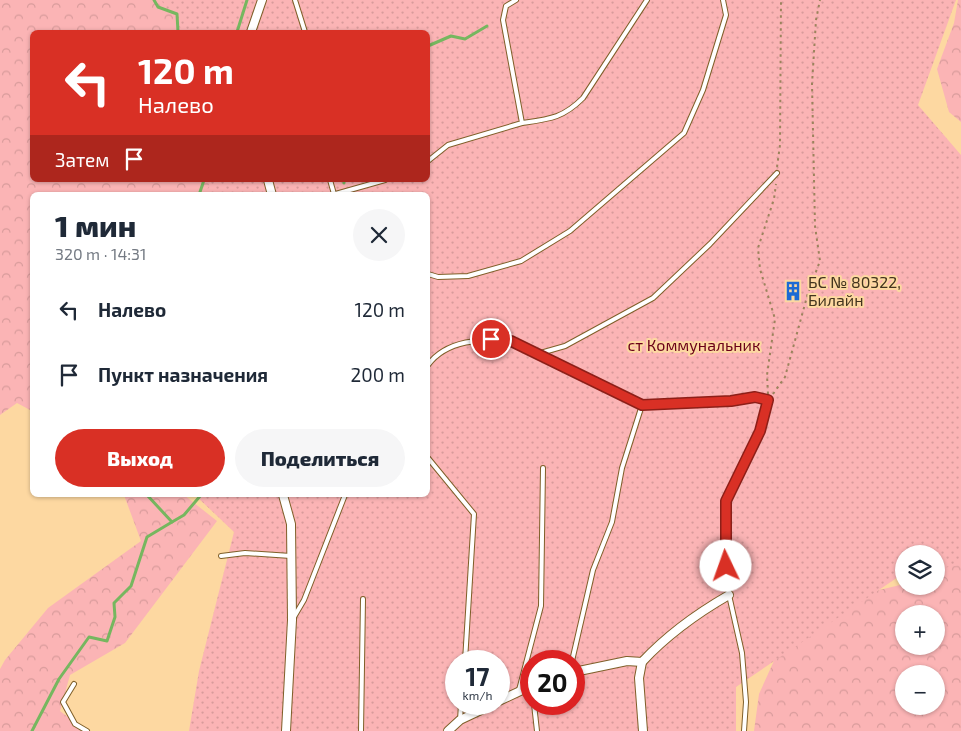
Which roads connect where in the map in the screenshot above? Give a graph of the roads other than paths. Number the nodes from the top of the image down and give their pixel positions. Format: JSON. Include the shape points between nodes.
{"nodes":[{"id":1,"x":262,"y":0,"type":"edge"},
{"id":2,"x":296,"y":0,"type":"edge"},
{"id":3,"x":516,"y":0,"type":"edge"},
{"id":4,"x":647,"y":0,"type":"edge"},
{"id":5,"x":723,"y":0,"type":"edge"},
{"id":6,"x":252,"y":30,"type":"edge"},
{"id":7,"x":304,"y":30,"type":"edge"},
{"id":8,"x":522,"y":123,"type":"junction"},
{"id":9,"x":430,"y":159,"type":"edge"},
{"id":10,"x":777,"y":173,"type":"road end"},
{"id":11,"x":378,"y":182,"type":"edge"},
{"id":12,"x":340,"y":192,"type":"edge"},
{"id":13,"x":430,"y":275,"type":"edge"},
{"id":14,"x":537,"y":354,"type":"junction"},
{"id":15,"x":430,"y":363,"type":"edge"},
{"id":16,"x":642,"y":405,"type":"junction"},
{"id":17,"x":430,"y":460,"type":"edge"},
{"id":18,"x":543,"y":468,"type":"dead end"},
{"id":19,"x":284,"y":497,"type":"edge"},
{"id":20,"x":344,"y":497,"type":"edge"},
{"id":21,"x":221,"y":556,"type":"dead end"},
{"id":22,"x":291,"y":556,"type":"junction"},
{"id":23,"x":729,"y":595,"type":"junction"},
{"id":24,"x":363,"y":599,"type":"dead end"},
{"id":25,"x":292,"y":620,"type":"junction"},
{"id":26,"x":466,"y":650,"type":"edge"},
{"id":27,"x":575,"y":650,"type":"edge"},
{"id":28,"x":642,"y":662,"type":"junction"},
{"id":29,"x":585,"y":670,"type":"edge"},
{"id":30,"x":74,"y":684,"type":"dead end"},
{"id":31,"x":519,"y":690,"type":"joint"},
{"id":32,"x":510,"y":695,"type":"edge"},
{"id":33,"x":460,"y":715,"type":"edge"},
{"id":34,"x":471,"y":715,"type":"edge"},
{"id":35,"x":535,"y":715,"type":"edge"},
{"id":36,"x":460,"y":720,"type":"junction"},
{"id":37,"x":86,"y":731,"type":"edge"},
{"id":38,"x":286,"y":731,"type":"edge"},
{"id":39,"x":361,"y":731,"type":"edge"},
{"id":40,"x":448,"y":731,"type":"edge"},
{"id":41,"x":537,"y":731,"type":"edge"},
{"id":42,"x":643,"y":731,"type":"edge"},
{"id":43,"x":744,"y":731,"type":"edge"}],
"edges":[{"from":1,"to":6,"type":"street"},
{"from":2,"to":7,"type":"lane"},
{"from":3,"to":8,"type":"lane","via":[[506,6],[503,20]]},
{"from":4,"to":8,"type":"lane","via":[[583,98],[570,111],[556,118]]},
{"from":5,"to":13,"type":"lane","via":[[726,15],[703,90],[684,133],[570,231],[521,261],[468,276]]},
{"from":8,"to":9,"type":"lane","via":[[448,144]]},
{"from":10,"to":14,"type":"lane","via":[[653,298],[565,346]]},
{"from":11,"to":12,"type":"lane"},
{"from":14,"to":15,"type":"lane","via":[[511,341],[471,341],[449,348]]},
{"from":14,"to":16,"type":"lane"},
{"from":16,"to":23,"type":"lane","via":[[755,397],[768,400],[760,431],[726,501],[725,552]]},
{"from":16,"to":27,"type":"lane","via":[[622,468],[612,522],[593,570]]},
{"from":17,"to":26,"type":"lane","via":[[474,514]]},
{"from":18,"to":31,"type":"lane","via":[[541,606]]},
{"from":19,"to":22,"type":"street","via":[[291,524]]},
{"from":20,"to":25,"type":"lane","via":[[304,600]]},
{"from":21,"to":22,"type":"lane","via":[[245,553]]},
{"from":22,"to":25,"type":"street"},
{"from":23,"to":28,"type":"street","via":[[693,616],[660,642]]},
{"from":23,"to":43,"type":"lane","via":[[742,653],[746,702]]},
{"from":24,"to":39,"type":"lane"},
{"from":25,"to":38,"type":"street"},
{"from":28,"to":29,"type":"street","via":[[627,661]]},
{"from":28,"to":42,"type":"street"},
{"from":30,"to":37,"type":"lane","via":[[63,702],[75,724]]},
{"from":31,"to":32,"type":"street"},
{"from":33,"to":36,"type":"lane"},
{"from":34,"to":36,"type":"street"},
{"from":35,"to":41,"type":"lane"},
{"from":36,"to":40,"type":"street"}]}
